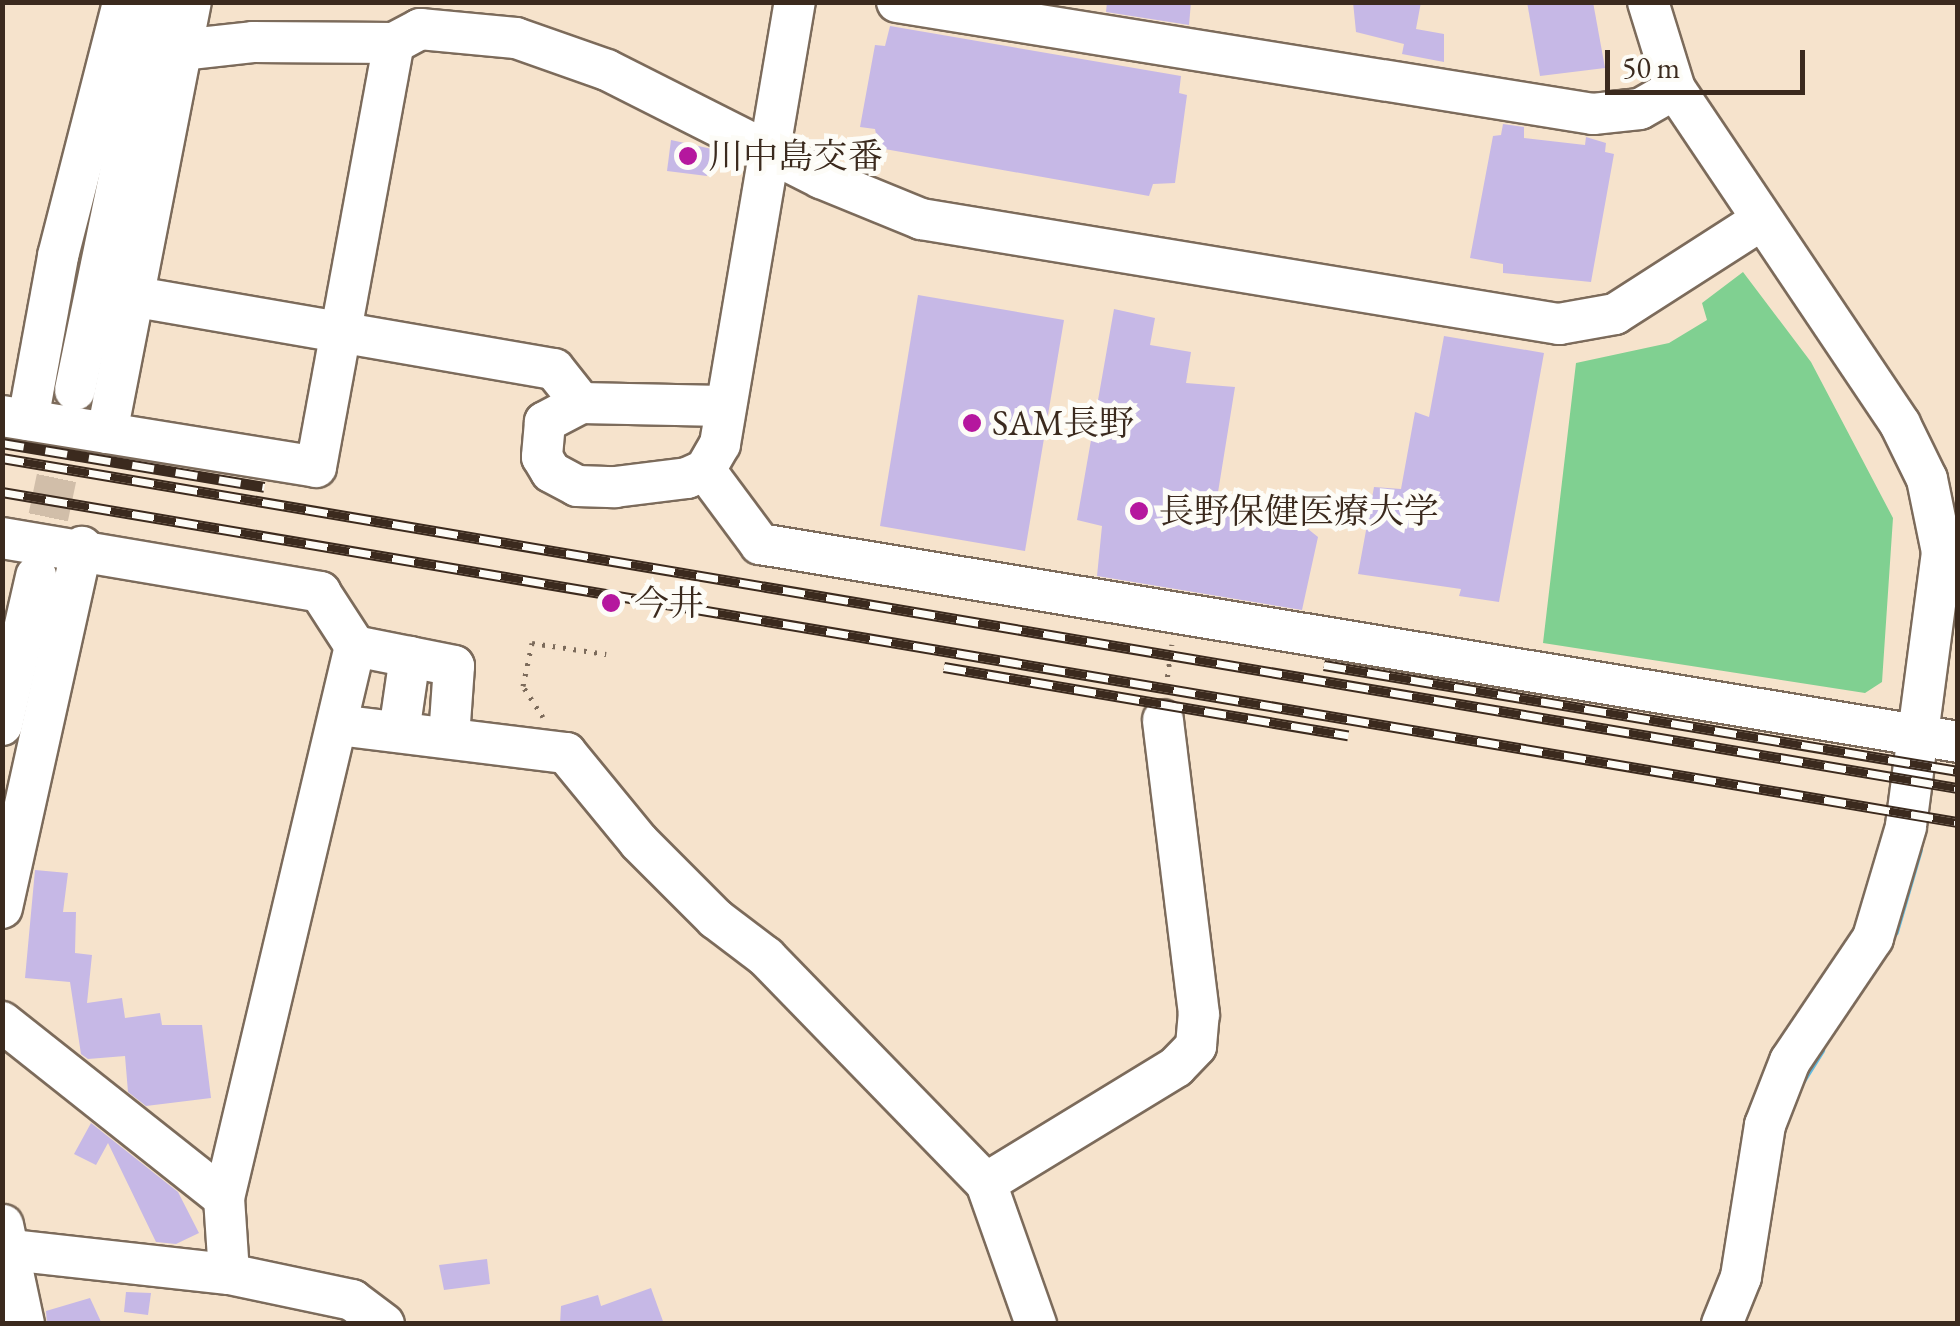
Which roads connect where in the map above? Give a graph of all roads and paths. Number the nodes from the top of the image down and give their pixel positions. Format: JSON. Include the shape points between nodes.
{"nodes":[{"id":1,"x":191,"y":2,"type":"edge"},
{"id":2,"x":795,"y":2,"type":"edge"},
{"id":3,"x":897,"y":2,"type":"edge"},
{"id":4,"x":1648,"y":2,"type":"edge"},
{"id":5,"x":127,"y":4,"type":"edge"},
{"id":6,"x":413,"y":25,"type":"edge"},
{"id":7,"x":182,"y":50,"type":"junction"},
{"id":8,"x":1676,"y":89,"type":"junction"},
{"id":9,"x":772,"y":150,"type":"junction"},
{"id":10,"x":1760,"y":221,"type":"junction"},
{"id":11,"x":131,"y":296,"type":"junction"},
{"id":12,"x":341,"y":337,"type":"junction"},
{"id":13,"x":75,"y":390,"type":"tunnel mouth"},
{"id":14,"x":581,"y":403,"type":"junction"},
{"id":15,"x":723,"y":406,"type":"junction"},
{"id":16,"x":15,"y":418,"type":"edge"},
{"id":17,"x":107,"y":432,"type":"junction"},
{"id":18,"x":705,"y":470,"type":"junction"},
{"id":19,"x":1947,"y":524,"type":"edge"},
{"id":20,"x":2,"y":538,"type":"edge"},
{"id":21,"x":82,"y":547,"type":"junction"},
{"id":22,"x":36,"y":576,"type":"tunnel mouth"},
{"id":23,"x":1177,"y":612,"type":"junction"},
{"id":24,"x":355,"y":646,"type":"junction"},
{"id":25,"x":606,"y":654,"type":"dead end"},
{"id":26,"x":410,"y":657,"type":"junction"},
{"id":27,"x":523,"y":686,"type":"dead end"},
{"id":28,"x":1163,"y":720,"type":"joint"},
{"id":29,"x":338,"y":724,"type":"junction"},
{"id":30,"x":2,"y":725,"type":"edge"},
{"id":31,"x":399,"y":732,"type":"junction"},
{"id":32,"x":449,"y":738,"type":"junction"},
{"id":33,"x":1940,"y":739,"type":"edge"},
{"id":34,"x":2,"y":908,"type":"edge"},
{"id":35,"x":2,"y":1022,"type":"edge"},
{"id":36,"x":986,"y":1183,"type":"junction"},
{"id":37,"x":224,"y":1198,"type":"junction"},
{"id":38,"x":5,"y":1241,"type":"edge"},
{"id":39,"x":230,"y":1274,"type":"junction"},
{"id":40,"x":24,"y":1324,"type":"edge"},
{"id":41,"x":384,"y":1324,"type":"edge"},
{"id":42,"x":1036,"y":1324,"type":"edge"},
{"id":43,"x":1722,"y":1324,"type":"edge"}],
"edges":[{"from":1,"to":7,"type":"street"},
{"from":2,"to":9,"type":"street"},
{"from":3,"to":8,"type":"street","via":[[1593,114],[1640,109]]},
{"from":4,"to":8,"type":"street"},
{"from":5,"to":13,"type":"street"},
{"from":5,"to":16,"type":"street"},
{"from":6,"to":7,"type":"street"},
{"from":6,"to":9,"type":"street","via":[[516,38],[606,70]]},
{"from":6,"to":12,"type":"street"},
{"from":7,"to":11,"type":"street"},
{"from":8,"to":10,"type":"street"},
{"from":9,"to":10,"type":"street","via":[[921,219],[1560,324],[1631,306]]},
{"from":9,"to":15,"type":"street"},
{"from":10,"to":19,"type":"street","via":[[1900,424]]},
{"from":11,"to":12,"type":"street"},
{"from":11,"to":17,"type":"street"},
{"from":12,"to":14,"type":"street","via":[[554,368]]},
{"from":12,"to":17,"type":"street","via":[[316,466]]},
{"from":14,"to":15,"type":"street"},
{"from":14,"to":18,"type":"street","via":[[544,422],[542,457],[551,472],[577,486],[615,487]]},
{"from":15,"to":18,"type":"street","via":[[720,444]]},
{"from":16,"to":17,"type":"street"},
{"from":18,"to":23,"type":"street","via":[[760,544]]},
{"from":19,"to":33,"type":"street"},
{"from":20,"to":21,"type":"street"},
{"from":21,"to":24,"type":"street","via":[[320,592]]},
{"from":21,"to":34,"type":"street"},
{"from":22,"to":30,"type":"street"},
{"from":23,"to":28,"type":"path"},
{"from":23,"to":33,"type":"street"},
{"from":24,"to":26,"type":"street"},
{"from":24,"to":29,"type":"street"},
{"from":25,"to":27,"type":"path","via":[[532,643]]},
{"from":26,"to":31,"type":"street"},
{"from":26,"to":32,"type":"street","via":[[454,666]]},
{"from":28,"to":36,"type":"street","via":[[1199,1014],[1196,1046],[1176,1067]]},
{"from":29,"to":31,"type":"street"},
{"from":29,"to":37,"type":"street"},
{"from":31,"to":32,"type":"street"},
{"from":32,"to":36,"type":"street","via":[[566,753],[639,842],[716,919],[766,957]]},
{"from":33,"to":43,"type":"street","via":[[1873,938],[1790,1061],[1765,1125],[1741,1277]]},
{"from":35,"to":37,"type":"street"},
{"from":36,"to":42,"type":"street"},
{"from":37,"to":39,"type":"street"},
{"from":38,"to":39,"type":"street"},
{"from":38,"to":40,"type":"street"},
{"from":39,"to":41,"type":"street","via":[[352,1300]]}]}
